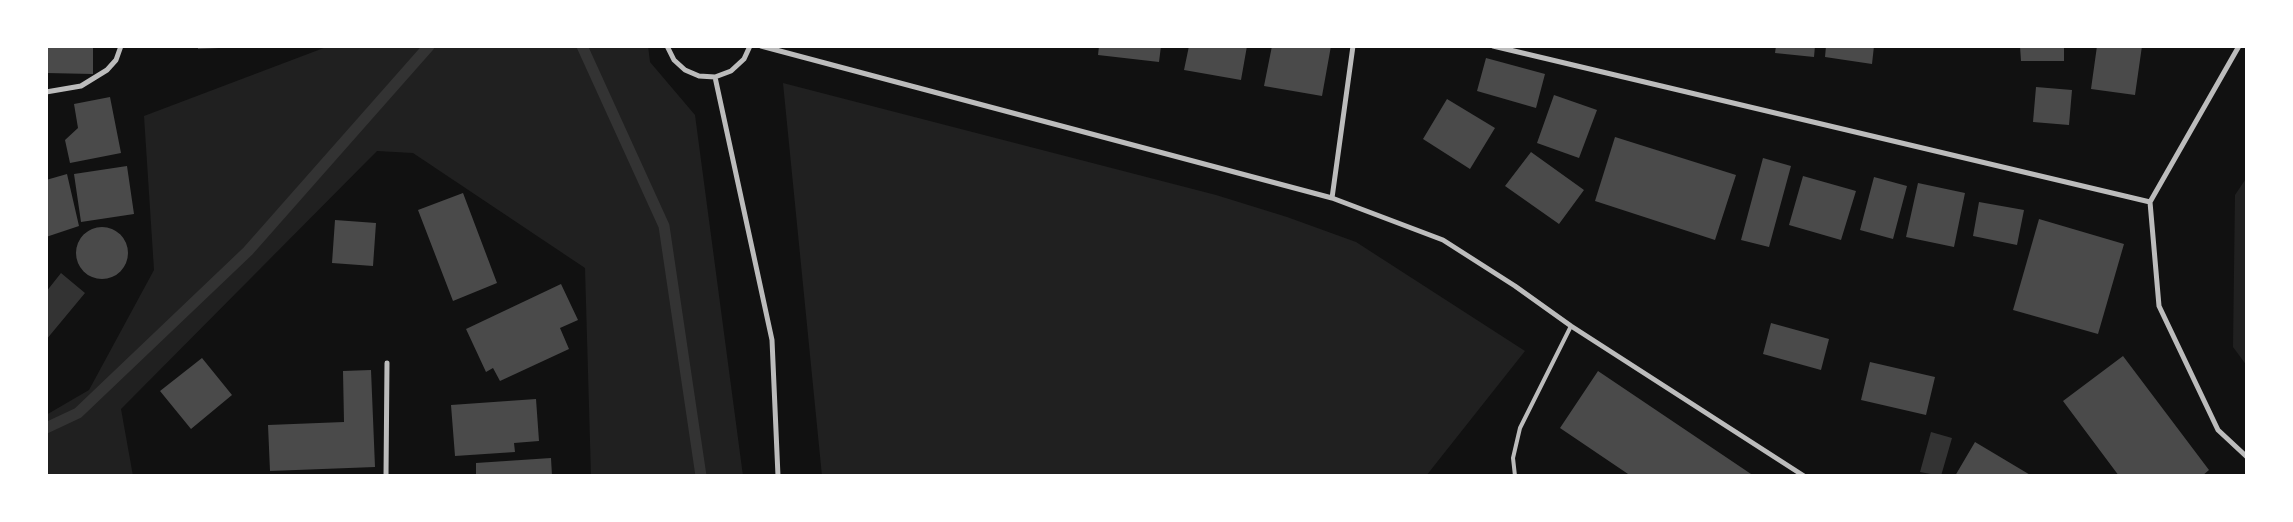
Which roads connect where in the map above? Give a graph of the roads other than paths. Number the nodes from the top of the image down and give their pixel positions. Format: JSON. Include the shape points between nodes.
{"nodes":[{"id":1,"x":121,"y":46,"type":"edge"},
{"id":2,"x":667,"y":46,"type":"edge"},
{"id":3,"x":750,"y":46,"type":"edge"},
{"id":4,"x":761,"y":46,"type":"edge"},
{"id":5,"x":1353,"y":46,"type":"edge"},
{"id":6,"x":1493,"y":46,"type":"edge"},
{"id":7,"x":2239,"y":46,"type":"edge"},
{"id":8,"x":715,"y":77,"type":"junction"},
{"id":9,"x":46,"y":92,"type":"edge"},
{"id":10,"x":1332,"y":198,"type":"junction"},
{"id":11,"x":2150,"y":202,"type":"junction"},
{"id":12,"x":1571,"y":326,"type":"junction"},
{"id":13,"x":387,"y":363,"type":"dead end"},
{"id":14,"x":2247,"y":457,"type":"edge"},
{"id":15,"x":386,"y":476,"type":"edge"},
{"id":16,"x":778,"y":476,"type":"edge"},
{"id":17,"x":1515,"y":476,"type":"edge"},
{"id":18,"x":1804,"y":476,"type":"edge"}],
"edges":[{"from":1,"to":9,"type":"street","via":[[116,60],[107,70],[81,86]]},
{"from":2,"to":8,"type":"street","via":[[674,60],[685,70],[699,76]]},
{"from":3,"to":8,"type":"street","via":[[744,59]]},
{"from":4,"to":10,"type":"street"},
{"from":5,"to":10,"type":"street"},
{"from":6,"to":11,"type":"street"},
{"from":7,"to":11,"type":"street"},
{"from":8,"to":16,"type":"street","via":[[772,340]]},
{"from":10,"to":12,"type":"street","via":[[1443,240]]},
{"from":11,"to":14,"type":"street","via":[[2159,306],[2218,430]]},
{"from":12,"to":17,"type":"lane","via":[[1520,428],[1514,458]]},
{"from":12,"to":18,"type":"street"},
{"from":13,"to":15,"type":"street"}]}
